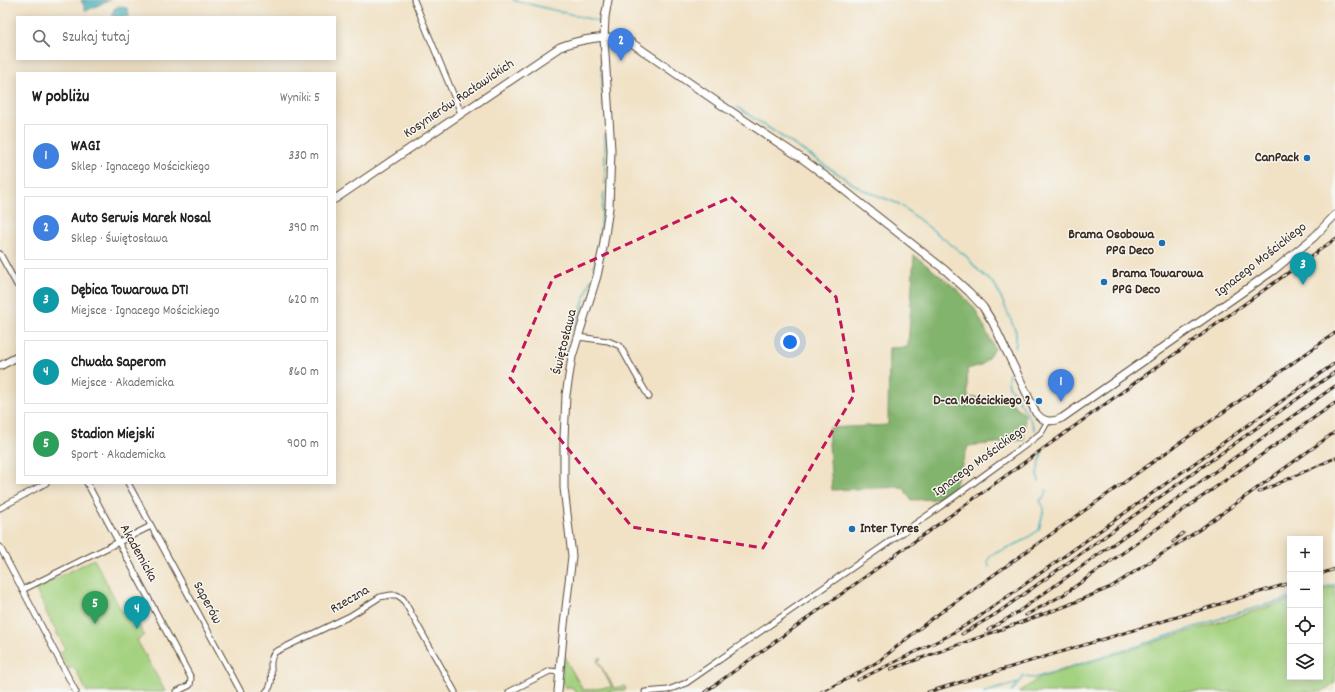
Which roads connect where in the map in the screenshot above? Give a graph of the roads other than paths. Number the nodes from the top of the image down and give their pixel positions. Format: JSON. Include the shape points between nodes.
{"nodes":[{"id":1,"x":414,"y":0,"type":"edge"},
{"id":2,"x":608,"y":0,"type":"edge"},
{"id":3,"x":604,"y":38,"type":"junction"},
{"id":4,"x":461,"y":113,"type":"junction"},
{"id":5,"x":336,"y":198,"type":"edge"},
{"id":6,"x":1335,"y":215,"type":"edge"},
{"id":7,"x":0,"y":254,"type":"edge"},
{"id":8,"x":16,"y":283,"type":"edge"},
{"id":9,"x":578,"y":337,"type":"junction"},
{"id":10,"x":16,"y":358,"type":"edge"},
{"id":11,"x":0,"y":366,"type":"edge"},
{"id":12,"x":649,"y":397,"type":"dead end"},
{"id":13,"x":1048,"y":421,"type":"junction"},
{"id":14,"x":44,"y":484,"type":"edge"},
{"id":15,"x":88,"y":484,"type":"edge"},
{"id":16,"x":129,"y":484,"type":"edge"},
{"id":17,"x":0,"y":508,"type":"edge"},
{"id":18,"x":151,"y":526,"type":"junction"},
{"id":19,"x":119,"y":543,"type":"junction"},
{"id":20,"x":0,"y":547,"type":"edge"},
{"id":21,"x":22,"y":590,"type":"junction"},
{"id":22,"x":559,"y":672,"type":"junction"},
{"id":23,"x":76,"y":692,"type":"edge"},
{"id":24,"x":176,"y":692,"type":"edge"},
{"id":25,"x":241,"y":692,"type":"edge"},
{"id":26,"x":266,"y":692,"type":"edge"},
{"id":27,"x":455,"y":692,"type":"edge"},
{"id":28,"x":509,"y":692,"type":"edge"},
{"id":29,"x":559,"y":692,"type":"edge"},
{"id":30,"x":645,"y":692,"type":"edge"}],
"edges":[{"from":1,"to":4,"type":"street"},
{"from":2,"to":3,"type":"street","name":"Świętosława"},
{"from":3,"to":4,"type":"street","name":"Kosynierów Racławickich","via":[[578,41],[560,47]]},
{"from":3,"to":9,"type":"street","name":"Świętosława","via":[[611,156],[609,208],[598,269]]},
{"from":3,"to":13,"type":"street","name":"Kosynierów Racławickich","via":[[624,38],[631,42],[804,160],[945,270],[969,292],[993,323],[1036,413]]},
{"from":4,"to":5,"type":"street","name":"Kosynierów Racławickich"},
{"from":6,"to":13,"type":"street","name":"Ignacego Mościckiego","via":[[1306,244],[1255,284],[1062,418]]},
{"from":7,"to":8,"type":"street"},
{"from":9,"to":12,"type":"street","via":[[608,341],[620,346]]},
{"from":9,"to":22,"type":"street","name":"Świętosława","via":[[569,375],[564,417],[564,488],[572,556]]},
{"from":10,"to":11,"type":"street"},
{"from":13,"to":30,"type":"street","name":"Ignacego Mościckiego","via":[[1040,433],[1027,444],[954,497],[691,679],[673,688]]},
{"from":14,"to":17,"type":"street"},
{"from":15,"to":19,"type":"street","name":"Akademicka"},
{"from":16,"to":18,"type":"street","name":"Saperów"},
{"from":18,"to":19,"type":"street"},
{"from":18,"to":25,"type":"street","name":"Saperów"},
{"from":19,"to":21,"type":"street"},
{"from":19,"to":24,"type":"street","name":"Akademicka","via":[[191,678],[190,685]]},
{"from":20,"to":21,"type":"street"},
{"from":21,"to":23,"type":"street"},
{"from":22,"to":28,"type":"street","via":[[550,671]]},
{"from":22,"to":29,"type":"street","name":"Świętosława"},
{"from":26,"to":27,"type":"street","name":"Rzeczna","via":[[271,686],[271,660],[275,652],[350,616],[380,597],[391,594],[403,599]]}]}
